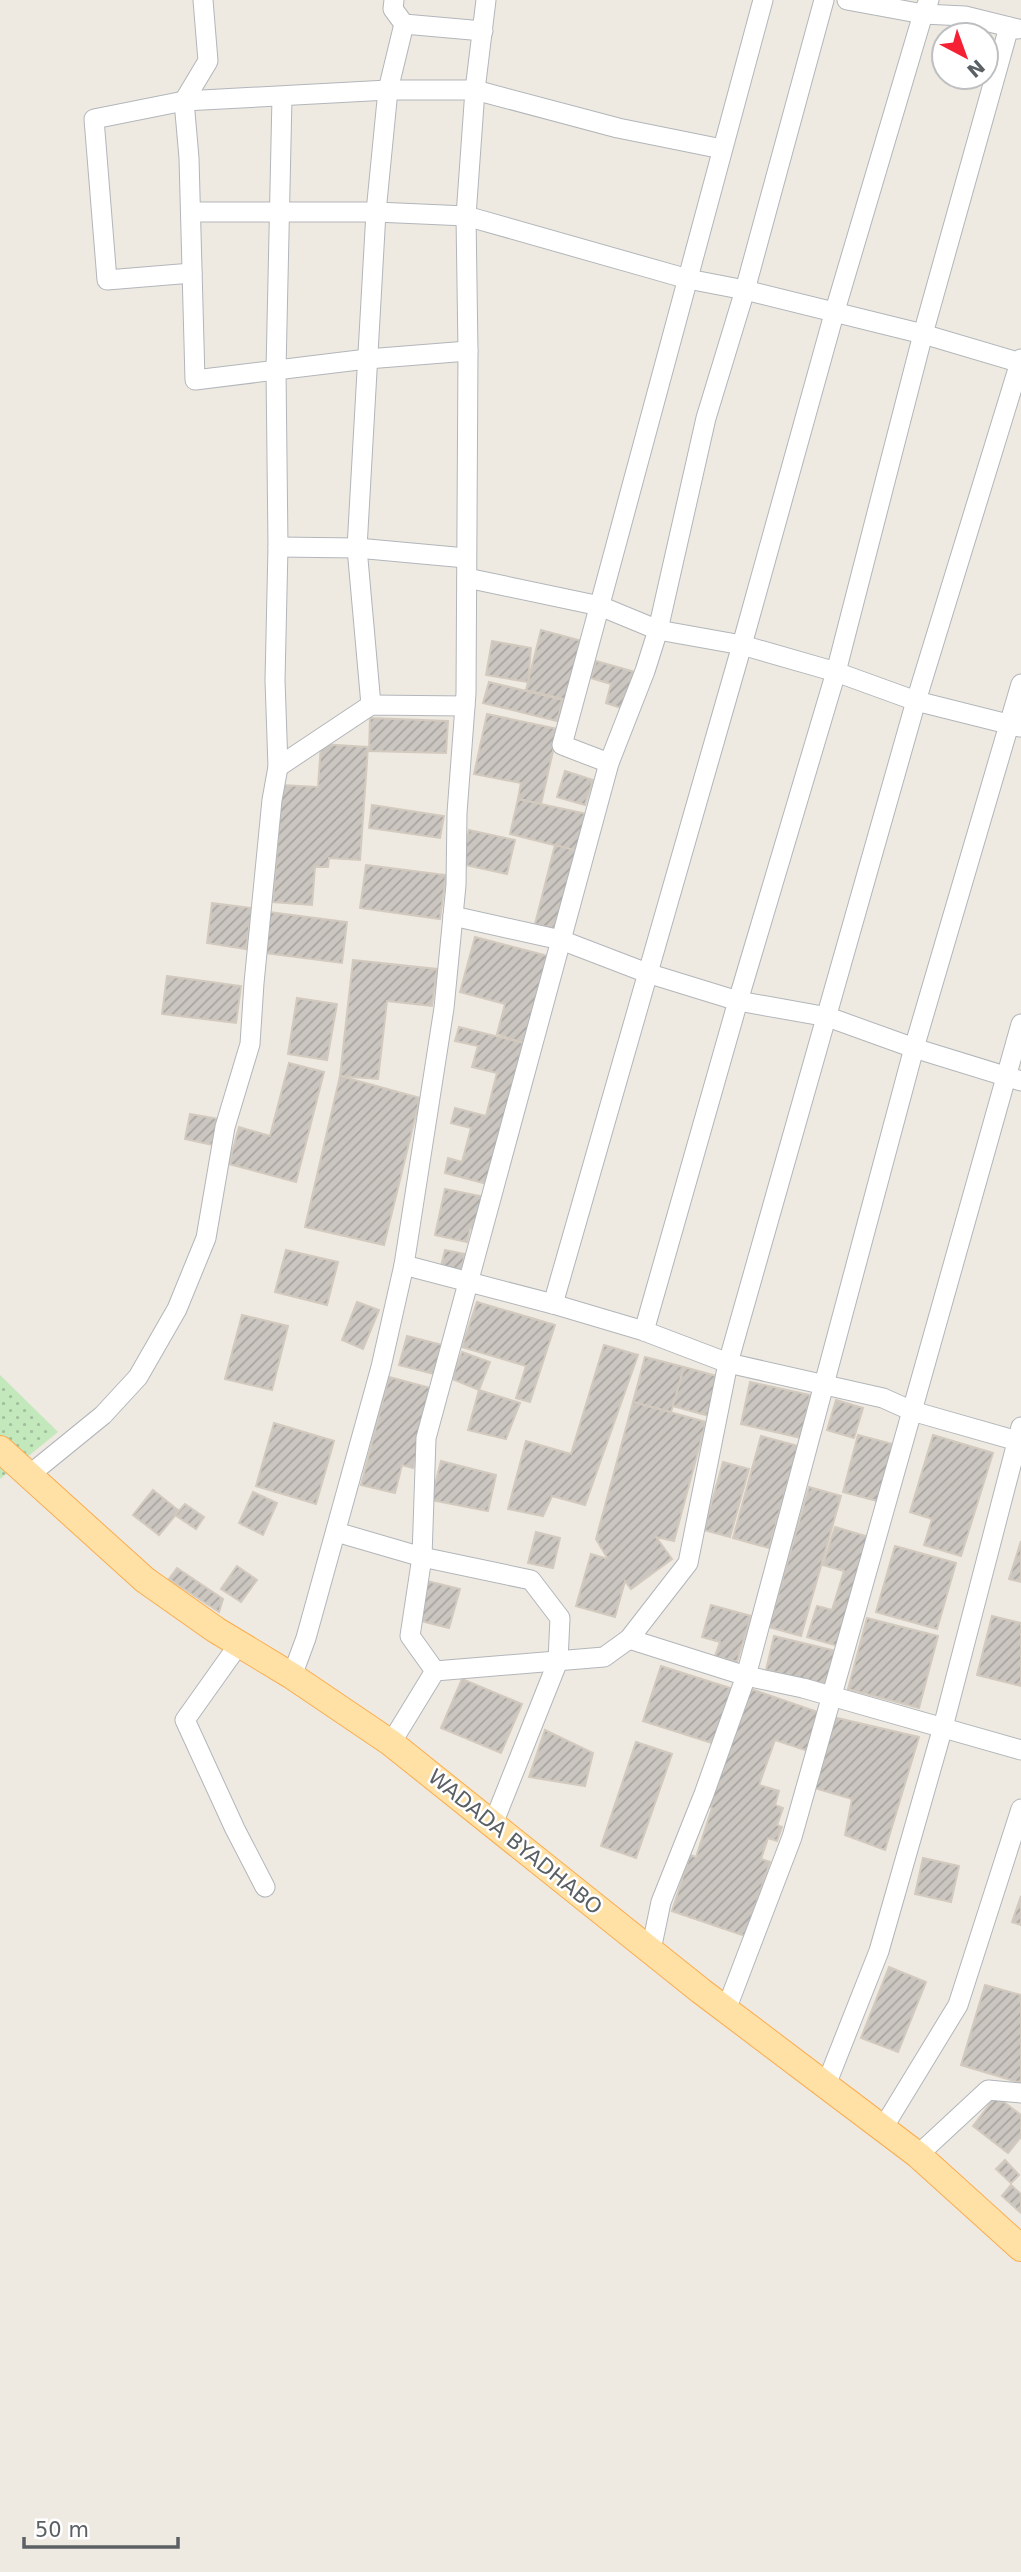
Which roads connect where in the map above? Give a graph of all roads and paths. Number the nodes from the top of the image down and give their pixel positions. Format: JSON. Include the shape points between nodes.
{"nodes":[{"id":1,"x":203,"y":0,"type":"edge"},
{"id":2,"x":394,"y":0,"type":"edge"},
{"id":3,"x":486,"y":0,"type":"edge"},
{"id":4,"x":763,"y":0,"type":"edge"},
{"id":5,"x":824,"y":0,"type":"edge"},
{"id":6,"x":847,"y":0,"type":"edge"},
{"id":7,"x":926,"y":7,"type":"edge"},
{"id":8,"x":404,"y":24,"type":"junction"},
{"id":9,"x":1015,"y":28,"type":"edge"},
{"id":10,"x":483,"y":31,"type":"junction"},
{"id":11,"x":388,"y":90,"type":"junction"},
{"id":12,"x":475,"y":90,"type":"junction"},
{"id":13,"x":282,"y":97,"type":"junction"},
{"id":14,"x":184,"y":102,"type":"junction"},
{"id":15,"x":722,"y":149,"type":"junction"},
{"id":16,"x":191,"y":212,"type":"junction"},
{"id":17,"x":279,"y":212,"type":"junction"},
{"id":18,"x":376,"y":212,"type":"junction"},
{"id":19,"x":466,"y":216,"type":"junction"},
{"id":20,"x":192,"y":272,"type":"junction"},
{"id":21,"x":688,"y":279,"type":"junction"},
{"id":22,"x":745,"y":290,"type":"junction"},
{"id":23,"x":834,"y":314,"type":"junction"},
{"id":24,"x":923,"y":334,"type":"junction"},
{"id":25,"x":468,"y":351,"type":"junction"},
{"id":26,"x":367,"y":359,"type":"junction"},
{"id":27,"x":1021,"y":362,"type":"edge"},
{"id":28,"x":276,"y":370,"type":"junction"},
{"id":29,"x":278,"y":547,"type":"junction"},
{"id":30,"x":357,"y":548,"type":"junction"},
{"id":31,"x":467,"y":568,"type":"junction"},
{"id":32,"x":600,"y":606,"type":"junction"},
{"id":33,"x":658,"y":630,"type":"junction"},
{"id":34,"x":742,"y":645,"type":"junction"},
{"id":35,"x":836,"y":672,"type":"junction"},
{"id":36,"x":1021,"y":684,"type":"edge"},
{"id":37,"x":916,"y":701,"type":"junction"},
{"id":38,"x":370,"y":705,"type":"junction"},
{"id":39,"x":465,"y":706,"type":"junction"},
{"id":40,"x":1015,"y":725,"type":"edge"},
{"id":41,"x":609,"y":763,"type":"junction"},
{"id":42,"x":278,"y":767,"type":"junction"},
{"id":43,"x":453,"y":916,"type":"junction"},
{"id":44,"x":561,"y":940,"type":"junction"},
{"id":45,"x":647,"y":973,"type":"junction"},
{"id":46,"x":738,"y":1001,"type":"junction"},
{"id":47,"x":828,"y":1017,"type":"junction"},
{"id":48,"x":1021,"y":1024,"type":"edge"},
{"id":49,"x":914,"y":1048,"type":"junction"},
{"id":50,"x":1014,"y":1079,"type":"edge"},
{"id":51,"x":404,"y":1265,"type":"junction"},
{"id":52,"x":469,"y":1282,"type":"junction"},
{"id":53,"x":553,"y":1304,"type":"junction"},
{"id":54,"x":644,"y":1331,"type":"junction"},
{"id":55,"x":728,"y":1363,"type":"junction"},
{"id":56,"x":824,"y":1384,"type":"junction"},
{"id":57,"x":912,"y":1411,"type":"junction"},
{"id":58,"x":1020,"y":1437,"type":"edge"},
{"id":59,"x":0,"y":1449,"type":"edge"},
{"id":60,"x":28,"y":1476,"type":"junction"},
{"id":61,"x":335,"y":1532,"type":"junction"},
{"id":62,"x":422,"y":1557,"type":"junction"},
{"id":63,"x":629,"y":1639,"type":"junction"},
{"id":64,"x":239,"y":1644,"type":"junction"},
{"id":65,"x":558,"y":1661,"type":"junction"},
{"id":66,"x":435,"y":1671,"type":"junction"},
{"id":67,"x":292,"y":1676,"type":"junction"},
{"id":68,"x":746,"y":1676,"type":"junction"},
{"id":69,"x":832,"y":1697,"type":"junction"},
{"id":70,"x":943,"y":1727,"type":"junction"},
{"id":71,"x":391,"y":1742,"type":"junction"},
{"id":72,"x":1021,"y":1750,"type":"edge"},
{"id":73,"x":1021,"y":1809,"type":"edge"},
{"id":74,"x":493,"y":1824,"type":"junction"},
{"id":75,"x":265,"y":1887,"type":"dead end"},
{"id":76,"x":651,"y":1950,"type":"junction"},
{"id":77,"x":726,"y":2010,"type":"junction"},
{"id":78,"x":826,"y":2085,"type":"junction"},
{"id":79,"x":1021,"y":2093,"type":"edge"},
{"id":80,"x":883,"y":2128,"type":"junction"},
{"id":81,"x":918,"y":2155,"type":"junction"},
{"id":82,"x":1021,"y":2248,"type":"edge"}],
"edges":[{"from":1,"to":14,"type":"street","via":[[208,61]]},
{"from":2,"to":8,"type":"street","via":[[393,9]]},
{"from":3,"to":10,"type":"street"},
{"from":4,"to":15,"type":"street"},
{"from":5,"to":22,"type":"street"},
{"from":6,"to":7,"type":"street"},
{"from":7,"to":9,"type":"street"},
{"from":7,"to":23,"type":"street"},
{"from":8,"to":10,"type":"street"},
{"from":8,"to":11,"type":"street"},
{"from":9,"to":24,"type":"street"},
{"from":10,"to":12,"type":"street"},
{"from":11,"to":12,"type":"street"},
{"from":11,"to":13,"type":"street"},
{"from":11,"to":18,"type":"street"},
{"from":12,"to":15,"type":"street","via":[[618,128]]},
{"from":12,"to":19,"type":"street"},
{"from":13,"to":14,"type":"street"},
{"from":13,"to":17,"type":"street"},
{"from":14,"to":16,"type":"street"},
{"from":14,"to":20,"type":"street","via":[[94,118],[107,280]]},
{"from":15,"to":21,"type":"street"},
{"from":16,"to":17,"type":"street"},
{"from":16,"to":20,"type":"street"},
{"from":17,"to":18,"type":"street"},
{"from":17,"to":28,"type":"street"},
{"from":18,"to":19,"type":"street"},
{"from":18,"to":26,"type":"street"},
{"from":19,"to":21,"type":"street"},
{"from":19,"to":25,"type":"street"},
{"from":20,"to":28,"type":"street","via":[[195,380]]},
{"from":21,"to":22,"type":"street"},
{"from":21,"to":32,"type":"street"},
{"from":22,"to":23,"type":"street"},
{"from":22,"to":33,"type":"street","via":[[706,418]]},
{"from":23,"to":24,"type":"street"},
{"from":23,"to":34,"type":"street"},
{"from":24,"to":27,"type":"street"},
{"from":24,"to":35,"type":"street"},
{"from":25,"to":26,"type":"street"},
{"from":25,"to":31,"type":"street"},
{"from":26,"to":28,"type":"street"},
{"from":26,"to":30,"type":"street"},
{"from":27,"to":37,"type":"street"},
{"from":28,"to":29,"type":"street"},
{"from":29,"to":30,"type":"street"},
{"from":29,"to":42,"type":"street"},
{"from":30,"to":31,"type":"street"},
{"from":30,"to":38,"type":"street"},
{"from":31,"to":32,"type":"street"},
{"from":31,"to":39,"type":"street"},
{"from":32,"to":33,"type":"street"},
{"from":32,"to":41,"type":"street","via":[[562,745]]},
{"from":33,"to":34,"type":"street"},
{"from":33,"to":41,"type":"street"},
{"from":34,"to":35,"type":"street"},
{"from":34,"to":45,"type":"street"},
{"from":35,"to":37,"type":"street"},
{"from":35,"to":46,"type":"street"},
{"from":36,"to":40,"type":"street"},
{"from":37,"to":40,"type":"street"},
{"from":37,"to":47,"type":"street"},
{"from":38,"to":39,"type":"street"},
{"from":38,"to":42,"type":"street"},
{"from":39,"to":43,"type":"street"},
{"from":40,"to":49,"type":"street"},
{"from":41,"to":44,"type":"street"},
{"from":42,"to":60,"type":"street","via":[[250,1044],[225,1127],[206,1238],[177,1309],[138,1377],[103,1415]]},
{"from":43,"to":44,"type":"street"},
{"from":43,"to":51,"type":"street","via":[[444,1009]]},
{"from":44,"to":45,"type":"street"},
{"from":44,"to":52,"type":"street"},
{"from":45,"to":46,"type":"street"},
{"from":45,"to":53,"type":"street"},
{"from":46,"to":47,"type":"street"},
{"from":46,"to":54,"type":"street"},
{"from":47,"to":49,"type":"street"},
{"from":47,"to":55,"type":"street"},
{"from":48,"to":50,"type":"street"},
{"from":49,"to":50,"type":"street"},
{"from":49,"to":56,"type":"street"},
{"from":50,"to":57,"type":"street"},
{"from":51,"to":52,"type":"street"},
{"from":51,"to":61,"type":"street"},
{"from":52,"to":53,"type":"street"},
{"from":52,"to":62,"type":"street","via":[[426,1438]]},
{"from":53,"to":54,"type":"street"},
{"from":54,"to":55,"type":"street"},
{"from":55,"to":56,"type":"street"},
{"from":55,"to":63,"type":"street","via":[[688,1563]]},
{"from":56,"to":57,"type":"street","via":[[883,1398]]},
{"from":56,"to":68,"type":"street"},
{"from":57,"to":58,"type":"street"},
{"from":57,"to":69,"type":"street"},
{"from":58,"to":70,"type":"street"},
{"from":59,"to":60,"type":"main road","name":"WADADA BYADHABO"},
{"from":60,"to":64,"type":"main road","name":"WADADA BYADHABO","via":[[145,1580]]},
{"from":61,"to":62,"type":"street"},
{"from":61,"to":67,"type":"street"},
{"from":62,"to":65,"type":"street","via":[[531,1580],[560,1618]]},
{"from":62,"to":66,"type":"street","via":[[410,1636]]},
{"from":63,"to":65,"type":"street","via":[[604,1657]]},
{"from":63,"to":68,"type":"street"},
{"from":64,"to":67,"type":"main road","name":"WADADA BYADHABO"},
{"from":64,"to":75,"type":"street","via":[[185,1720]]},
{"from":65,"to":66,"type":"street"},
{"from":65,"to":74,"type":"street"},
{"from":66,"to":71,"type":"street"},
{"from":67,"to":71,"type":"main road","name":"WADADA BYADHABO"},
{"from":68,"to":69,"type":"street"},
{"from":68,"to":76,"type":"street","via":[[661,1902]]},
{"from":69,"to":70,"type":"street"},
{"from":69,"to":77,"type":"street","via":[[792,1837]]},
{"from":70,"to":72,"type":"street"},
{"from":70,"to":78,"type":"street","via":[[879,1951]]},
{"from":71,"to":74,"type":"main road","name":"WADADA BYADHABO"},
{"from":73,"to":80,"type":"street","via":[[958,2005]]},
{"from":74,"to":76,"type":"main road","name":"WADADA BYADHABO"},
{"from":76,"to":77,"type":"main road","name":"WADADA BYADHABO"},
{"from":77,"to":78,"type":"main road","name":"WADADA BYADHABO"},
{"from":78,"to":80,"type":"main road","name":"WADADA BYADHABO"},
{"from":79,"to":81,"type":"street","via":[[988,2090]]},
{"from":80,"to":81,"type":"main road","name":"WADADA BYADHABO"},
{"from":81,"to":82,"type":"main road","name":"WADADA BYADHABO"}]}
